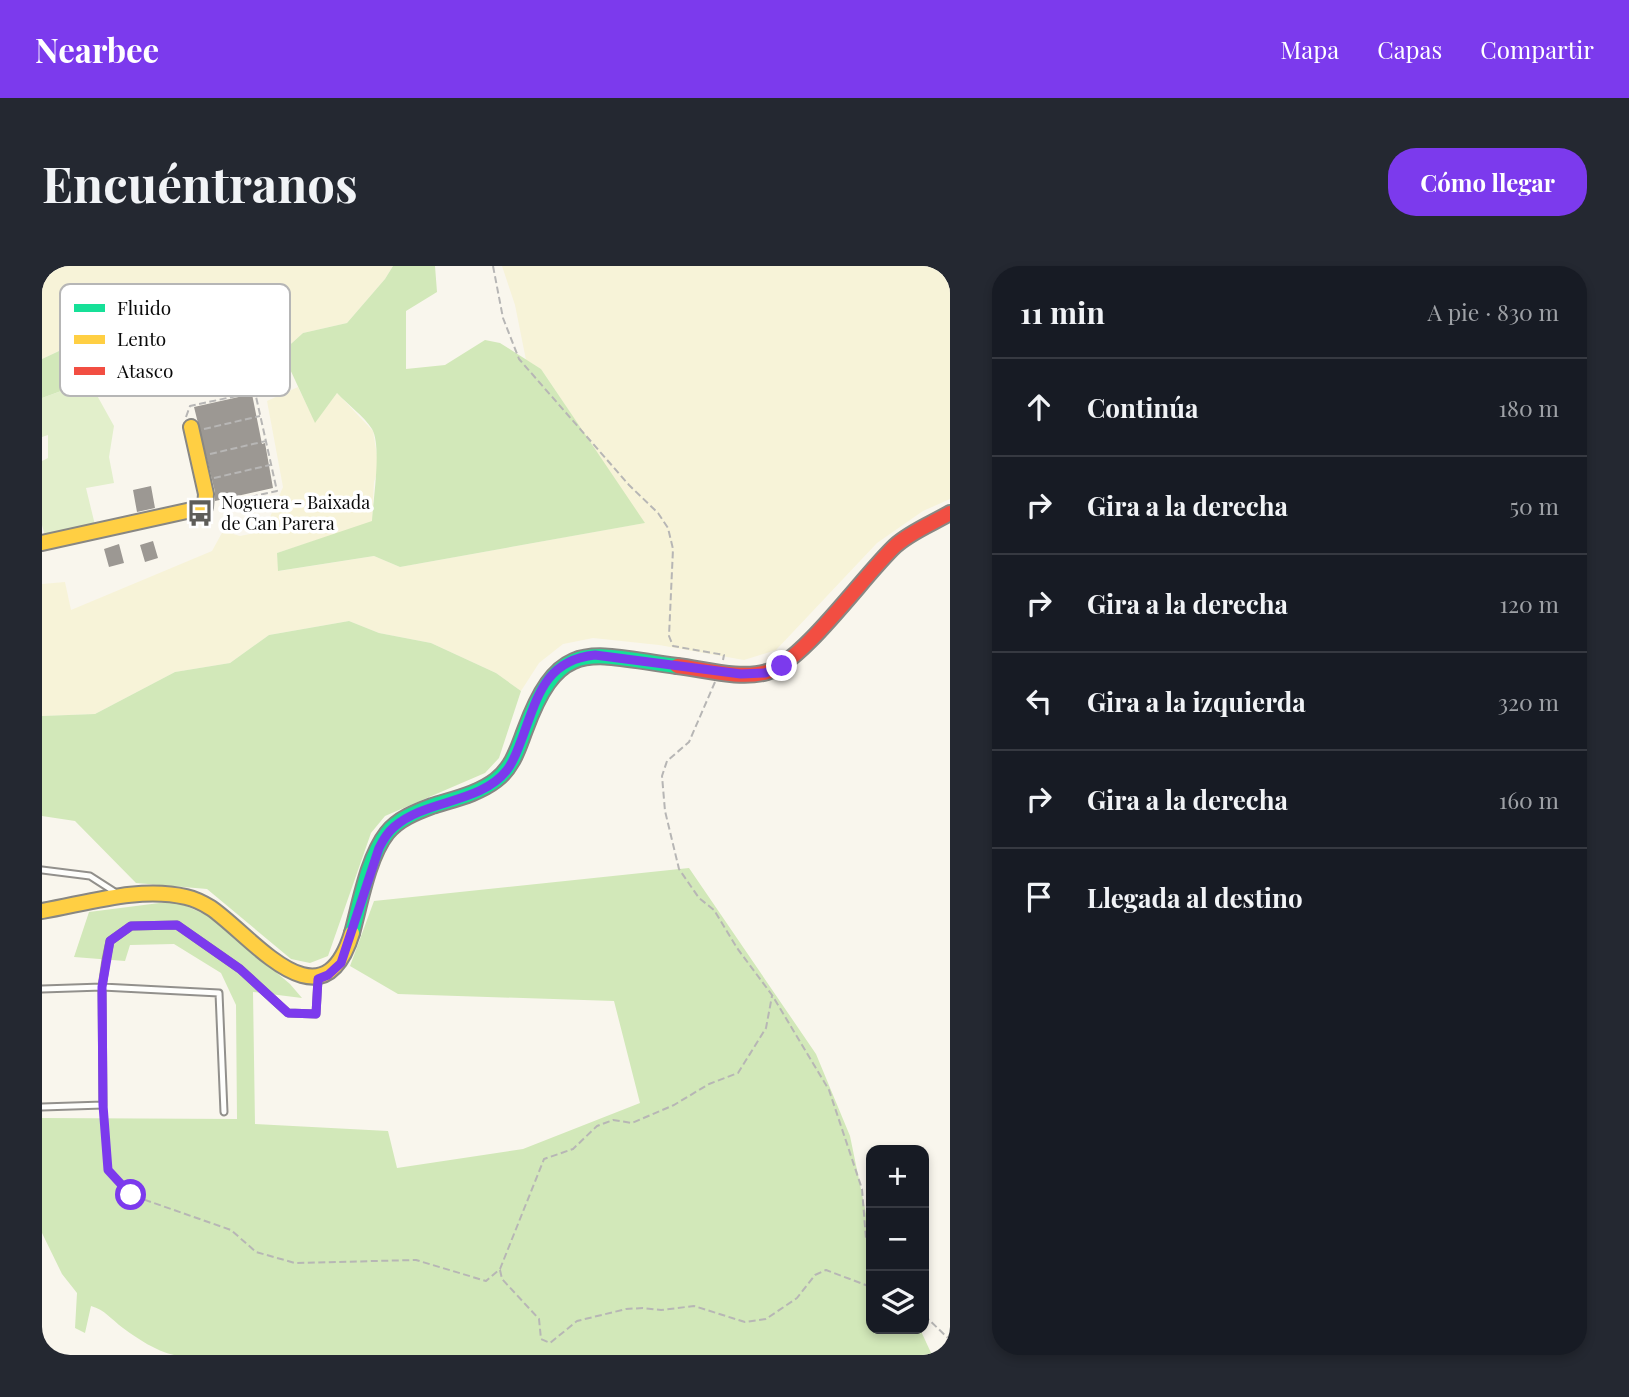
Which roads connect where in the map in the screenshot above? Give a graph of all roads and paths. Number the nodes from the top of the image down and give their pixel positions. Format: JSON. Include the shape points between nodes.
{"nodes":[{"id":1,"x":493,"y":266,"type":"edge"},
{"id":2,"x":236,"y":396,"type":"edge"},
{"id":3,"x":256,"y":396,"type":"edge"},
{"id":4,"x":190,"y":406,"type":"dead end"},
{"id":5,"x":261,"y":416,"type":"junction"},
{"id":6,"x":192,"y":429,"type":"joint"},
{"id":7,"x":267,"y":441,"type":"junction"},
{"id":8,"x":198,"y":456,"type":"junction"},
{"id":9,"x":272,"y":465,"type":"junction"},
{"id":10,"x":202,"y":480,"type":"junction"},
{"id":11,"x":205,"y":507,"type":"junction"},
{"id":12,"x":950,"y":513,"type":"edge"},
{"id":13,"x":42,"y":543,"type":"edge"},
{"id":14,"x":719,"y":671,"type":"junction"},
{"id":15,"x":42,"y":870,"type":"edge"},
{"id":16,"x":123,"y":898,"type":"junction"},
{"id":17,"x":42,"y":911,"type":"edge"},
{"id":18,"x":318,"y":979,"type":"junction"},
{"id":19,"x":102,"y":987,"type":"junction"},
{"id":20,"x":42,"y":989,"type":"edge"},
{"id":21,"x":772,"y":995,"type":"junction"},
{"id":22,"x":103,"y":1105,"type":"junction"},
{"id":23,"x":42,"y":1107,"type":"edge"},
{"id":24,"x":224,"y":1112,"type":"dead end"},
{"id":25,"x":866,"y":1239,"type":"edge"},
{"id":26,"x":500,"y":1269,"type":"junction"},
{"id":27,"x":866,"y":1285,"type":"edge"},
{"id":28,"x":929,"y":1320,"type":"edge"},
{"id":29,"x":950,"y":1340,"type":"edge"}],
"edges":[{"from":1,"to":14,"type":"path","via":[[503,318],[519,359],[668,528],[673,549],[669,636],[673,646],[724,655]]},
{"from":2,"to":4,"type":"path"},
{"from":3,"to":5,"type":"path"},
{"from":5,"to":6,"type":"path"},
{"from":5,"to":7,"type":"path"},
{"from":6,"to":8,"type":"main road"},
{"from":7,"to":8,"type":"path"},
{"from":7,"to":9,"type":"path"},
{"from":8,"to":10,"type":"main road"},
{"from":9,"to":10,"type":"path"},
{"from":9,"to":11,"type":"path","via":[[277,491]]},
{"from":10,"to":11,"type":"main road"},
{"from":11,"to":13,"type":"main road"},
{"from":12,"to":14,"type":"main road","via":[[897,544],[782,666],[753,674]]},
{"from":14,"to":18,"type":"main road","via":[[595,655],[561,665],[545,683],[513,760],[501,776],[474,792],[407,818],[387,833],[341,963]]},
{"from":14,"to":21,"type":"path","via":[[689,742],[667,761],[662,776],[666,811],[679,869],[699,898],[714,910]]},
{"from":15,"to":16,"type":"lane","via":[[90,876]]},
{"from":16,"to":17,"type":"main road"},
{"from":16,"to":18,"type":"main road","via":[[177,895],[200,902],[285,969],[299,978]]},
{"from":18,"to":19,"type":"lane","via":[[316,1014],[288,1013],[240,969],[177,925],[131,926],[110,941]]},
{"from":19,"to":20,"type":"lane"},
{"from":19,"to":22,"type":"lane"},
{"from":19,"to":24,"type":"lane","via":[[219,993]]},
{"from":21,"to":25,"type":"path","via":[[829,1090],[862,1189]]},
{"from":21,"to":26,"type":"path","via":[[766,1028],[738,1073],[632,1123],[613,1120],[597,1126],[573,1149],[544,1159]]},
{"from":22,"to":23,"type":"lane"},
{"from":22,"to":26,"type":"path","via":[[108,1170],[131,1195],[231,1230],[256,1252],[295,1263],[415,1260],[485,1281]]},
{"from":26,"to":27,"type":"path","via":[[502,1279],[539,1319],[541,1339],[550,1343],[578,1321],[626,1309],[694,1306],[745,1322],[766,1319],[826,1270]]},
{"from":28,"to":29,"type":"path"}]}
